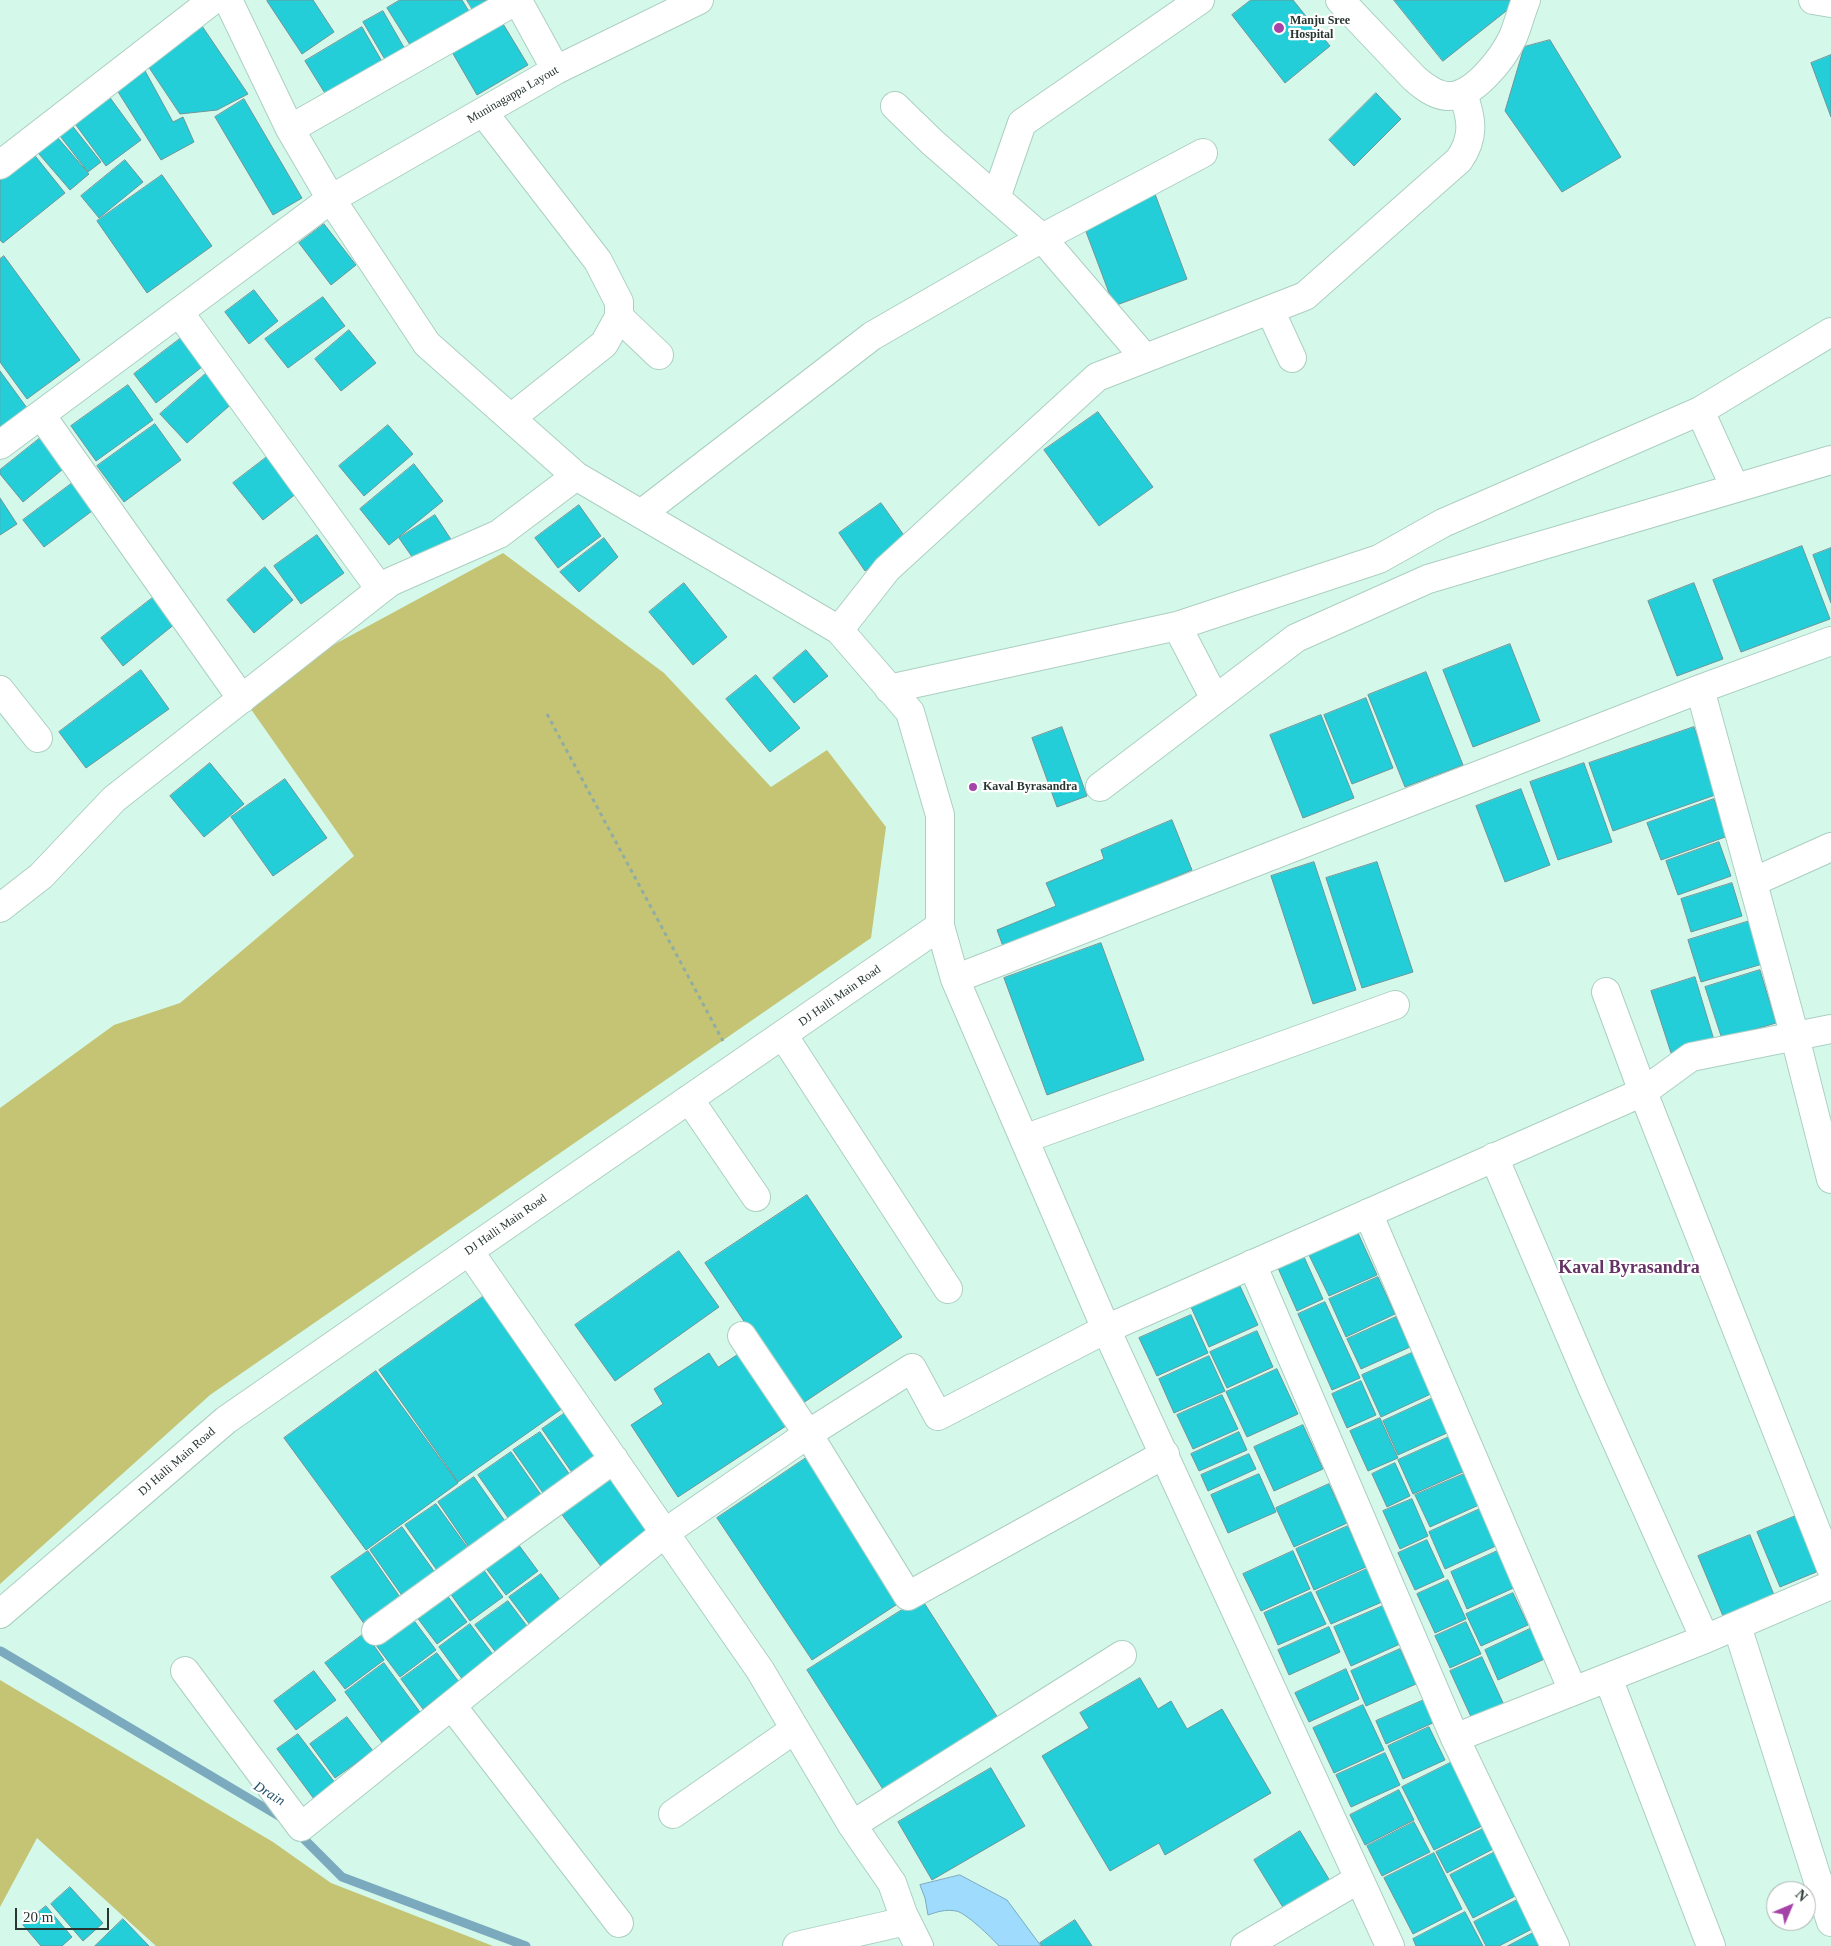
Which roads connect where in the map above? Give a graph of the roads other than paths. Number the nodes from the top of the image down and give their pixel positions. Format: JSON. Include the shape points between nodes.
{"nodes":[{"id":1,"x":214,"y":0,"type":"edge"},
{"id":2,"x":228,"y":0,"type":"edge"},
{"id":3,"x":517,"y":0,"type":"edge"},
{"id":4,"x":699,"y":0,"type":"edge"},
{"id":5,"x":1200,"y":0,"type":"edge"},
{"id":6,"x":1340,"y":0,"type":"edge"},
{"id":7,"x":1526,"y":0,"type":"edge"},
{"id":8,"x":1813,"y":0,"type":"edge"},
{"id":9,"x":1831,"y":3,"type":"edge"},
{"id":10,"x":556,"y":70,"type":"junction"},
{"id":11,"x":1463,"y":94,"type":"junction"},
{"id":12,"x":895,"y":106,"type":"dead end"},
{"id":13,"x":483,"y":112,"type":"junction"},
{"id":14,"x":290,"y":129,"type":"junction"},
{"id":15,"x":1203,"y":153,"type":"dead end"},
{"id":16,"x":0,"y":165,"type":"edge"},
{"id":17,"x":996,"y":198,"type":"junction"},
{"id":18,"x":331,"y":199,"type":"junction"},
{"id":19,"x":1042,"y":238,"type":"junction"},
{"id":20,"x":1270,"y":310,"type":"junction"},
{"id":21,"x":179,"y":312,"type":"junction"},
{"id":22,"x":619,"y":317,"type":"junction"},
{"id":23,"x":1831,"y":332,"type":"edge"},
{"id":24,"x":659,"y":355,"type":"dead end"},
{"id":25,"x":1145,"y":358,"type":"junction"},
{"id":26,"x":1292,"y":358,"type":"dead end"},
{"id":27,"x":1700,"y":411,"type":"junction"},
{"id":28,"x":41,"y":415,"type":"junction"},
{"id":29,"x":511,"y":418,"type":"junction"},
{"id":30,"x":0,"y":445,"type":"edge"},
{"id":31,"x":1831,"y":460,"type":"edge"},
{"id":32,"x":576,"y":476,"type":"junction"},
{"id":33,"x":1735,"y":488,"type":"junction"},
{"id":34,"x":641,"y":514,"type":"junction"},
{"id":35,"x":380,"y":589,"type":"junction"},
{"id":36,"x":1177,"y":626,"type":"junction"},
{"id":37,"x":840,"y":630,"type":"junction"},
{"id":38,"x":1831,"y":642,"type":"edge"},
{"id":39,"x":889,"y":689,"type":"junction"},
{"id":40,"x":1700,"y":689,"type":"junction"},
{"id":41,"x":0,"y":690,"type":"edge"},
{"id":42,"x":242,"y":699,"type":"junction"},
{"id":43,"x":1215,"y":699,"type":"junction"},
{"id":44,"x":38,"y":738,"type":"dead end"},
{"id":45,"x":1100,"y":787,"type":"dead end"},
{"id":46,"x":1831,"y":847,"type":"edge"},
{"id":47,"x":1753,"y":882,"type":"junction"},
{"id":48,"x":0,"y":908,"type":"edge"},
{"id":49,"x":940,"y":926,"type":"junction"},
{"id":50,"x":955,"y":979,"type":"junction"},
{"id":51,"x":1606,"y":992,"type":"dead end"},
{"id":52,"x":1395,"y":1005,"type":"dead end"},
{"id":53,"x":1831,"y":1029,"type":"edge"},
{"id":54,"x":783,"y":1035,"type":"junction"},
{"id":55,"x":1795,"y":1037,"type":"junction"},
{"id":56,"x":1643,"y":1092,"type":"junction"},
{"id":57,"x":689,"y":1099,"type":"junction"},
{"id":58,"x":1024,"y":1139,"type":"junction"},
{"id":59,"x":1494,"y":1157,"type":"junction"},
{"id":60,"x":1831,"y":1179,"type":"edge"},
{"id":61,"x":756,"y":1197,"type":"dead end"},
{"id":62,"x":1368,"y":1213,"type":"junction"},
{"id":63,"x":469,"y":1250,"type":"junction"},
{"id":64,"x":1252,"y":1264,"type":"junction"},
{"id":65,"x":948,"y":1289,"type":"dead end"},
{"id":66,"x":1106,"y":1329,"type":"junction"},
{"id":67,"x":742,"y":1336,"type":"dead end"},
{"id":68,"x":808,"y":1434,"type":"junction"},
{"id":69,"x":1165,"y":1454,"type":"junction"},
{"id":70,"x":614,"y":1459,"type":"junction"},
{"id":71,"x":666,"y":1532,"type":"junction"},
{"id":72,"x":1831,"y":1568,"type":"edge"},
{"id":73,"x":1831,"y":1586,"type":"edge"},
{"id":74,"x":0,"y":1614,"type":"edge"},
{"id":75,"x":1737,"y":1626,"type":"junction"},
{"id":76,"x":376,"y":1631,"type":"dead end"},
{"id":77,"x":1705,"y":1639,"type":"junction"},
{"id":78,"x":1122,"y":1655,"type":"dead end"},
{"id":79,"x":185,"y":1671,"type":"dead end"},
{"id":80,"x":1608,"y":1678,"type":"junction"},
{"id":81,"x":1573,"y":1692,"type":"junction"},
{"id":82,"x":452,"y":1706,"type":"junction"},
{"id":83,"x":795,"y":1729,"type":"junction"},
{"id":84,"x":1455,"y":1738,"type":"junction"},
{"id":85,"x":673,"y":1814,"type":"dead end"},
{"id":86,"x":852,"y":1825,"type":"junction"},
{"id":87,"x":1359,"y":1879,"type":"junction"},
{"id":88,"x":905,"y":1917,"type":"junction"},
{"id":89,"x":1831,"y":1922,"type":"edge"},
{"id":90,"x":619,"y":1923,"type":"dead end"},
{"id":91,"x":797,"y":1946,"type":"edge"},
{"id":92,"x":919,"y":1946,"type":"edge"},
{"id":93,"x":1245,"y":1946,"type":"edge"},
{"id":94,"x":1390,"y":1946,"type":"edge"},
{"id":95,"x":1555,"y":1946,"type":"edge"},
{"id":96,"x":1711,"y":1946,"type":"edge"}],
"edges":[{"from":1,"to":16,"type":"street"},
{"from":2,"to":14,"type":"street"},
{"from":3,"to":10,"type":"street"},
{"from":3,"to":14,"type":"street"},
{"from":4,"to":10,"type":"street","name":"Muninagappa Layout"},
{"from":5,"to":17,"type":"street","via":[[1022,123]]},
{"from":6,"to":11,"type":"street","via":[[1426,89],[1447,96]]},
{"from":7,"to":11,"type":"street","via":[[1513,37],[1497,61]]},
{"from":8,"to":9,"type":"street"},
{"from":10,"to":13,"type":"street","name":"Muninagappa Layout"},
{"from":11,"to":20,"type":"street","via":[[1470,128],[1468,148],[1459,160],[1305,296]]},
{"from":12,"to":17,"type":"street"},
{"from":13,"to":18,"type":"street","name":"Muninagappa Layout"},
{"from":13,"to":22,"type":"street","via":[[598,261],[619,302]]},
{"from":14,"to":18,"type":"street"},
{"from":15,"to":19,"type":"street"},
{"from":17,"to":19,"type":"street"},
{"from":18,"to":21,"type":"street","name":"Muninagappa Layout"},
{"from":18,"to":29,"type":"street","via":[[428,344]]},
{"from":19,"to":25,"type":"street"},
{"from":19,"to":34,"type":"street","via":[[872,336]]},
{"from":20,"to":25,"type":"street"},
{"from":20,"to":26,"type":"street"},
{"from":21,"to":28,"type":"street","name":"Muninagappa Layout"},
{"from":21,"to":35,"type":"street"},
{"from":22,"to":24,"type":"street"},
{"from":22,"to":29,"type":"street","via":[[604,344]]},
{"from":23,"to":27,"type":"street"},
{"from":25,"to":37,"type":"street","via":[[1097,377],[887,569]]},
{"from":27,"to":33,"type":"street"},
{"from":27,"to":36,"type":"street","via":[[1443,523],[1379,559]]},
{"from":28,"to":30,"type":"street","name":"Muninagappa Layout"},
{"from":28,"to":42,"type":"street"},
{"from":29,"to":32,"type":"street"},
{"from":31,"to":33,"type":"street"},
{"from":32,"to":34,"type":"street"},
{"from":32,"to":35,"type":"street","via":[[499,534]]},
{"from":33,"to":43,"type":"street","via":[[1428,579],[1296,638]]},
{"from":34,"to":37,"type":"street"},
{"from":35,"to":42,"type":"street"},
{"from":36,"to":39,"type":"street"},
{"from":36,"to":43,"type":"street"},
{"from":37,"to":39,"type":"street"},
{"from":38,"to":40,"type":"street"},
{"from":39,"to":49,"type":"street","via":[[910,712],[940,815]]},
{"from":40,"to":47,"type":"street"},
{"from":40,"to":50,"type":"street"},
{"from":41,"to":44,"type":"street"},
{"from":42,"to":48,"type":"street","via":[[114,799],[41,876]]},
{"from":43,"to":45,"type":"street"},
{"from":46,"to":47,"type":"street"},
{"from":47,"to":55,"type":"street"},
{"from":49,"to":50,"type":"street"},
{"from":49,"to":54,"type":"street","name":"DJ Halli Main Road"},
{"from":50,"to":58,"type":"street"},
{"from":51,"to":56,"type":"street"},
{"from":52,"to":58,"type":"street"},
{"from":53,"to":55,"type":"street"},
{"from":54,"to":57,"type":"street","name":"DJ Halli Main Road"},
{"from":54,"to":65,"type":"street"},
{"from":55,"to":56,"type":"street","via":[[1691,1057]]},
{"from":55,"to":60,"type":"street"},
{"from":56,"to":59,"type":"street"},
{"from":56,"to":72,"type":"street"},
{"from":57,"to":61,"type":"street"},
{"from":57,"to":63,"type":"street","name":"DJ Halli Main Road"},
{"from":58,"to":66,"type":"street"},
{"from":59,"to":62,"type":"street"},
{"from":59,"to":77,"type":"street","via":[[1588,1378]]},
{"from":62,"to":64,"type":"street"},
{"from":62,"to":81,"type":"street"},
{"from":63,"to":70,"type":"street"},
{"from":63,"to":74,"type":"street","name":"DJ Halli Main Road","via":[[226,1420]]},
{"from":64,"to":66,"type":"street"},
{"from":64,"to":84,"type":"street"},
{"from":66,"to":68,"type":"street","via":[[938,1416],[912,1368]]},
{"from":66,"to":69,"type":"street"},
{"from":67,"to":68,"type":"street"},
{"from":68,"to":69,"type":"street","via":[[908,1596]]},
{"from":68,"to":71,"type":"street"},
{"from":69,"to":87,"type":"street"},
{"from":70,"to":71,"type":"street"},
{"from":70,"to":76,"type":"street"},
{"from":71,"to":82,"type":"street"},
{"from":71,"to":83,"type":"street","via":[[760,1670]]},
{"from":73,"to":75,"type":"street"},
{"from":75,"to":77,"type":"street"},
{"from":75,"to":89,"type":"street"},
{"from":77,"to":80,"type":"street"},
{"from":78,"to":86,"type":"street"},
{"from":79,"to":82,"type":"street","via":[[300,1827]]},
{"from":80,"to":81,"type":"street"},
{"from":80,"to":96,"type":"street"},
{"from":81,"to":84,"type":"street"},
{"from":82,"to":90,"type":"street"},
{"from":83,"to":85,"type":"street"},
{"from":83,"to":86,"type":"street"},
{"from":84,"to":95,"type":"street"},
{"from":86,"to":88,"type":"street","via":[[892,1883]]},
{"from":87,"to":93,"type":"street"},
{"from":87,"to":94,"type":"street"},
{"from":88,"to":91,"type":"street"},
{"from":88,"to":92,"type":"street"}]}
